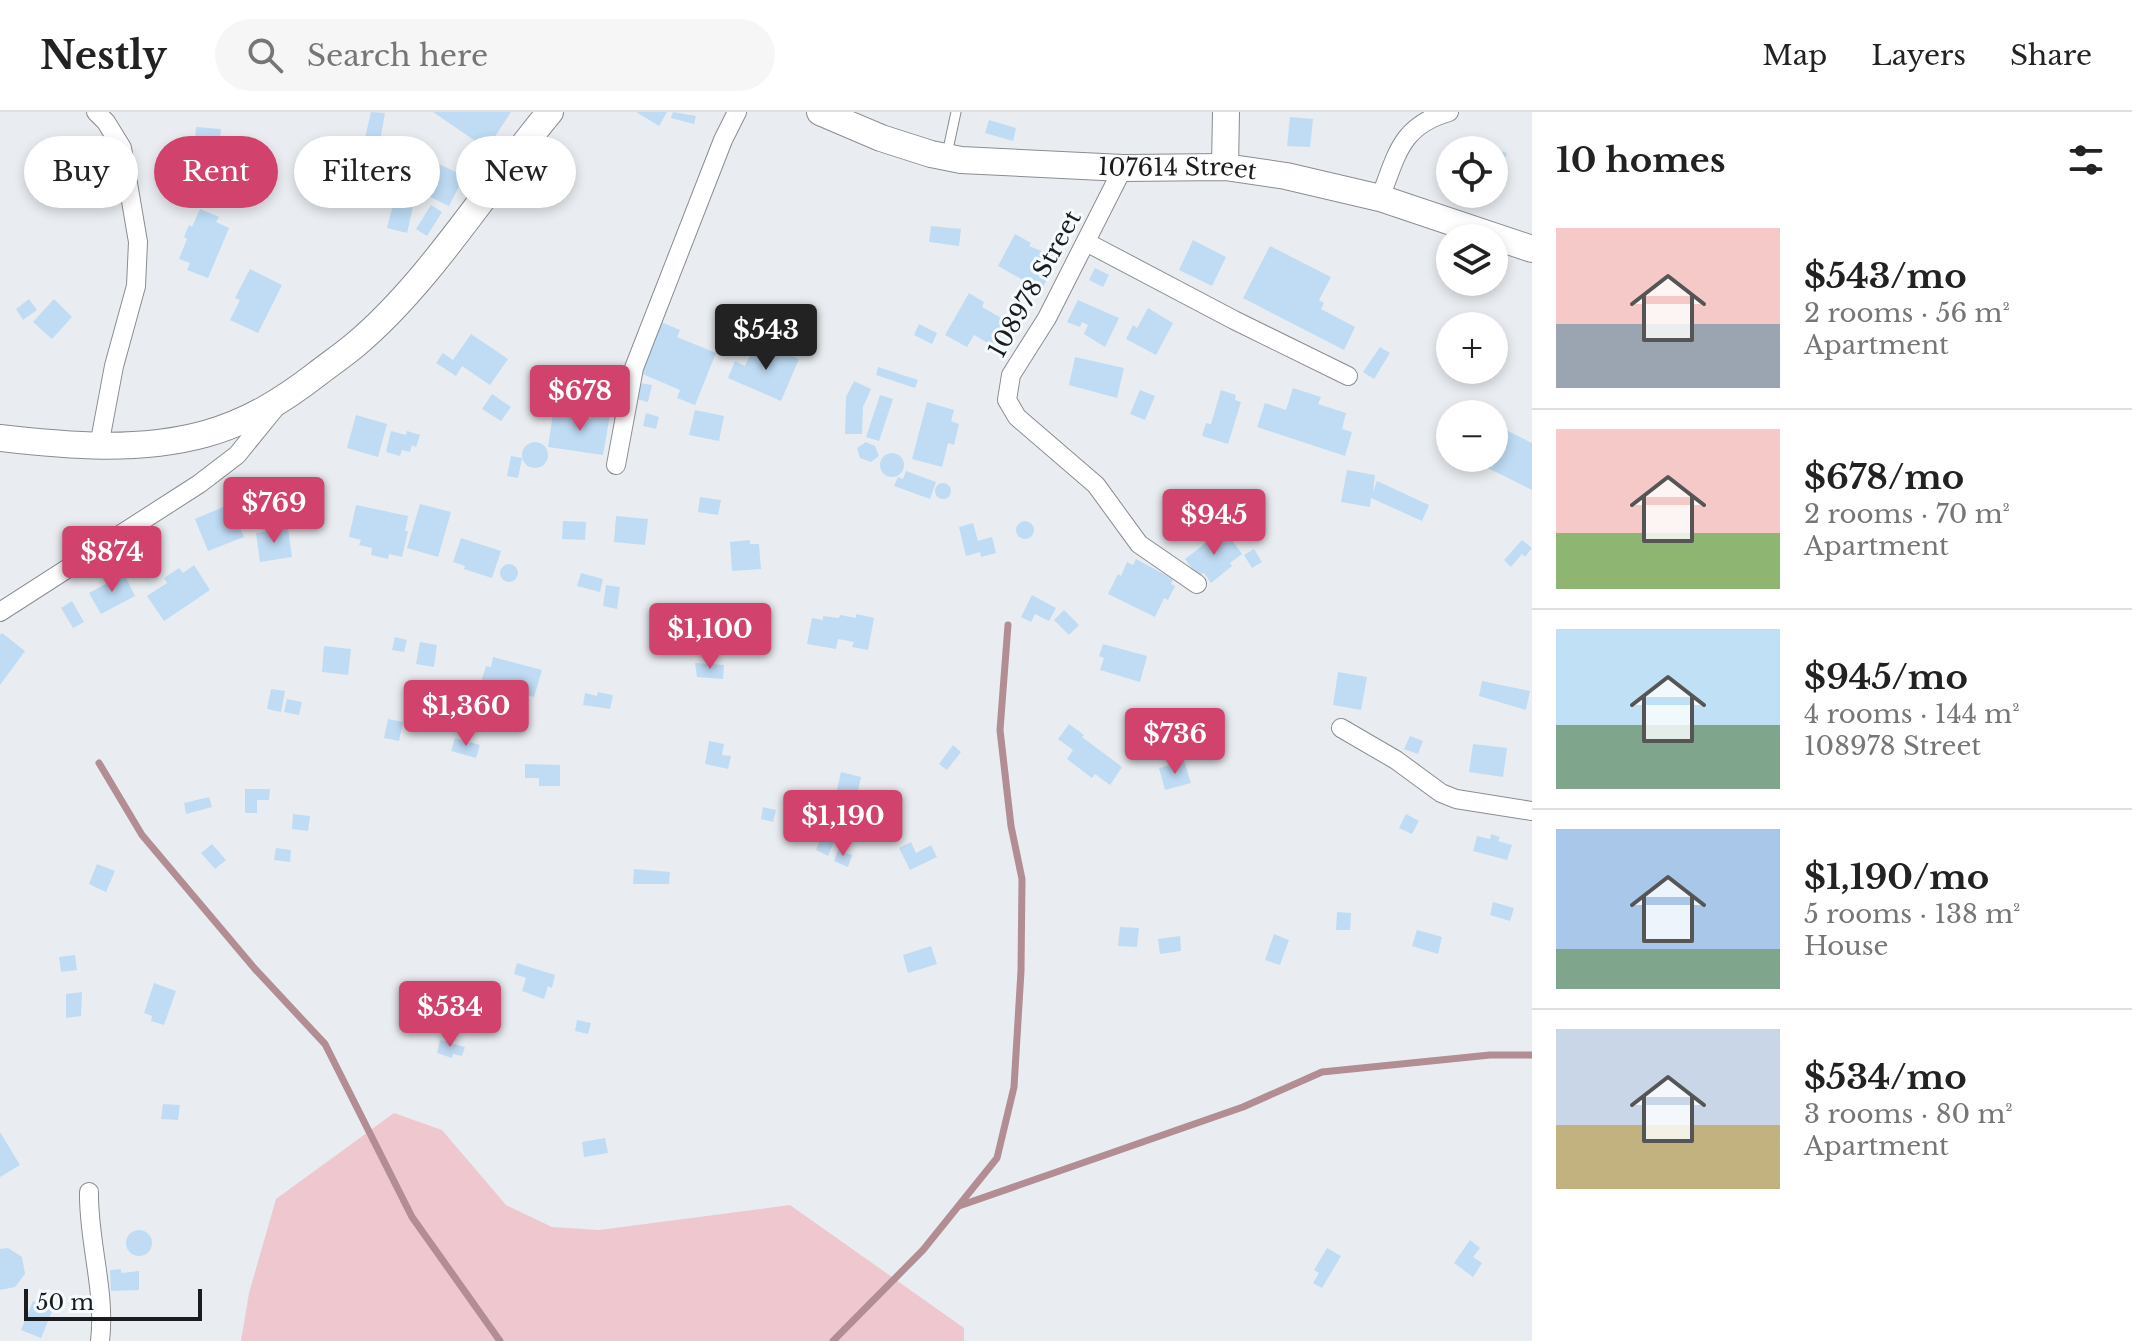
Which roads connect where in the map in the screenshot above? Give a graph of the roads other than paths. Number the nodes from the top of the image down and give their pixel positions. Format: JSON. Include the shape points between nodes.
{"nodes":[{"id":1,"x":96,"y":112,"type":"edge"},
{"id":2,"x":550,"y":112,"type":"edge"},
{"id":3,"x":737,"y":112,"type":"edge"},
{"id":4,"x":820,"y":112,"type":"edge"},
{"id":5,"x":956,"y":112,"type":"edge"},
{"id":6,"x":1226,"y":112,"type":"edge"},
{"id":7,"x":1449,"y":112,"type":"edge"},
{"id":8,"x":947,"y":157,"type":"junction"},
{"id":9,"x":1225,"y":167,"type":"junction"},
{"id":10,"x":1123,"y":168,"type":"junction"},
{"id":11,"x":1380,"y":198,"type":"junction"},
{"id":12,"x":1086,"y":242,"type":"junction"},
{"id":13,"x":1532,"y":249,"type":"edge"},
{"id":14,"x":1348,"y":376,"type":"dead end"},
{"id":15,"x":281,"y":402,"type":"junction"},
{"id":16,"x":0,"y":438,"type":"edge"},
{"id":17,"x":99,"y":446,"type":"junction"},
{"id":18,"x":616,"y":465,"type":"dead end"},
{"id":19,"x":1197,"y":584,"type":"dead end"},
{"id":20,"x":0,"y":612,"type":"edge"},
{"id":21,"x":1341,"y":728,"type":"dead end"},
{"id":22,"x":1532,"y":811,"type":"edge"},
{"id":23,"x":89,"y":1192,"type":"dead end"},
{"id":24,"x":100,"y":1341,"type":"edge"}],
"edges":[{"from":1,"to":17,"type":"street","via":[[122,148],[138,242],[136,286]]},
{"from":2,"to":15,"type":"street","via":[[394,307]]},
{"from":3,"to":18,"type":"street","via":[[634,368]]},
{"from":4,"to":8,"type":"street","name":"107614 Street","via":[[881,138]]},
{"from":5,"to":8,"type":"lane"},
{"from":6,"to":9,"type":"street"},
{"from":7,"to":11,"type":"street","via":[[1424,121],[1405,139]]},
{"from":8,"to":10,"type":"street","name":"107614 Street"},
{"from":9,"to":10,"type":"street","name":"107614 Street"},
{"from":9,"to":11,"type":"street","name":"107614 Street"},
{"from":10,"to":12,"type":"street","name":"108978 Street"},
{"from":11,"to":13,"type":"street","name":"107614 Street"},
{"from":12,"to":14,"type":"street"},
{"from":12,"to":19,"type":"street","name":"108978 Street","via":[[1011,375],[1007,400],[1017,417],[1096,485],[1139,544]]},
{"from":15,"to":17,"type":"street","via":[[203,435]]},
{"from":15,"to":20,"type":"street","via":[[237,455],[209,476]]},
{"from":16,"to":17,"type":"street"},
{"from":21,"to":22,"type":"street","via":[[1441,793]]},
{"from":23,"to":24,"type":"street"}]}
